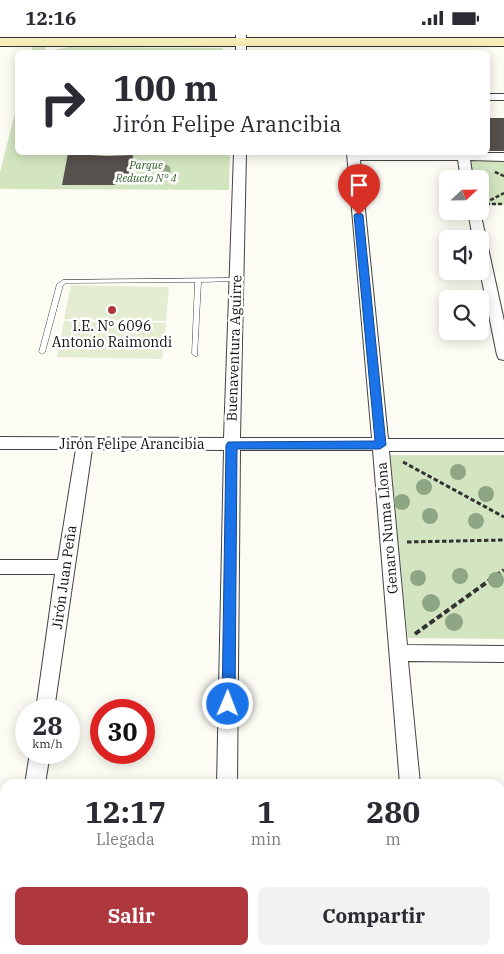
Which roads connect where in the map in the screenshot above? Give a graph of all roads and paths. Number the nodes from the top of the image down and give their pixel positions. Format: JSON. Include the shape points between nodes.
{"nodes":[{"id":1,"x":0,"y":42,"type":"edge"},
{"id":2,"x":504,"y":42,"type":"edge"},
{"id":3,"x":241,"y":43,"type":"edge"},
{"id":4,"x":490,"y":97,"type":"edge"},
{"id":5,"x":504,"y":97,"type":"edge"},
{"id":6,"x":240,"y":155,"type":"edge"},
{"id":7,"x":353,"y":155,"type":"edge"},
{"id":8,"x":463,"y":157,"type":"junction"},
{"id":9,"x":504,"y":157,"type":"edge"},
{"id":10,"x":465,"y":170,"type":"edge"},
{"id":11,"x":504,"y":193,"type":"edge"},
{"id":12,"x":489,"y":201,"type":"edge"},
{"id":13,"x":504,"y":204,"type":"edge"},
{"id":14,"x":489,"y":206,"type":"edge"},
{"id":15,"x":198,"y":280,"type":"junction"},
{"id":16,"x":236,"y":280,"type":"junction"},
{"id":17,"x":488,"y":280,"type":"edge"},
{"id":18,"x":42,"y":352,"type":"dead end"},
{"id":19,"x":195,"y":354,"type":"dead end"},
{"id":20,"x":504,"y":355,"type":"edge"},
{"id":21,"x":0,"y":443,"type":"edge"},
{"id":22,"x":85,"y":444,"type":"junction"},
{"id":23,"x":232,"y":445,"type":"junction"},
{"id":24,"x":380,"y":445,"type":"junction"},
{"id":25,"x":504,"y":445,"type":"edge"},
{"id":26,"x":504,"y":517,"type":"edge"},
{"id":27,"x":504,"y":540,"type":"edge"},
{"id":28,"x":388,"y":542,"type":"junction"},
{"id":29,"x":0,"y":567,"type":"edge"},
{"id":30,"x":65,"y":567,"type":"junction"},
{"id":31,"x":504,"y":569,"type":"edge"},
{"id":32,"x":410,"y":627,"type":"dead end"},
{"id":33,"x":411,"y":636,"type":"junction"},
{"id":34,"x":421,"y":637,"type":"dead end"},
{"id":35,"x":398,"y":653,"type":"junction"},
{"id":36,"x":504,"y":653,"type":"edge"},
{"id":37,"x":47,"y":699,"type":"edge"},
{"id":38,"x":39,"y":764,"type":"edge"},
{"id":39,"x":37,"y":779,"type":"edge"},
{"id":40,"x":228,"y":779,"type":"edge"},
{"id":41,"x":410,"y":779,"type":"edge"}],
"edges":[{"from":1,"to":3,"type":"street"},
{"from":2,"to":3,"type":"street"},
{"from":4,"to":5,"type":"street"},
{"from":6,"to":16,"type":"street","name":"Buenaventura Aguirre"},
{"from":7,"to":8,"type":"street"},
{"from":7,"to":24,"type":"street","name":"Genaro Numa Llona"},
{"from":8,"to":9,"type":"street"},
{"from":8,"to":10,"type":"street"},
{"from":11,"to":12,"type":"path"},
{"from":13,"to":14,"type":"path"},
{"from":15,"to":16,"type":"lane"},
{"from":15,"to":18,"type":"lane","via":[[65,281],[60,284]]},
{"from":15,"to":19,"type":"lane"},
{"from":16,"to":23,"type":"street","name":"Buenaventura Aguirre"},
{"from":17,"to":20,"type":"street"},
{"from":21,"to":22,"type":"street","name":"Jirón Felipe Arancibia"},
{"from":22,"to":23,"type":"street","name":"Jirón Felipe Arancibia"},
{"from":22,"to":30,"type":"street","name":"Jirón Juan Peña"},
{"from":23,"to":24,"type":"street","name":"Jirón Felipe Arancibia"},
{"from":23,"to":40,"type":"street","name":"Buenaventura Aguirre"},
{"from":24,"to":25,"type":"street","name":"Jirón Felipe Arancibia"},
{"from":24,"to":26,"type":"path","via":[[391,456]]},
{"from":24,"to":28,"type":"street","name":"Genaro Numa Llona"},
{"from":27,"to":28,"type":"path"},
{"from":28,"to":35,"type":"street","name":"Genaro Numa Llona"},
{"from":29,"to":30,"type":"street"},
{"from":30,"to":37,"type":"street","name":"Jirón Juan Peña"},
{"from":31,"to":33,"type":"path"},
{"from":32,"to":33,"type":"path"},
{"from":33,"to":34,"type":"path"},
{"from":35,"to":36,"type":"street"},
{"from":35,"to":41,"type":"street","name":"Genaro Numa Llona"},
{"from":38,"to":39,"type":"street"}]}
